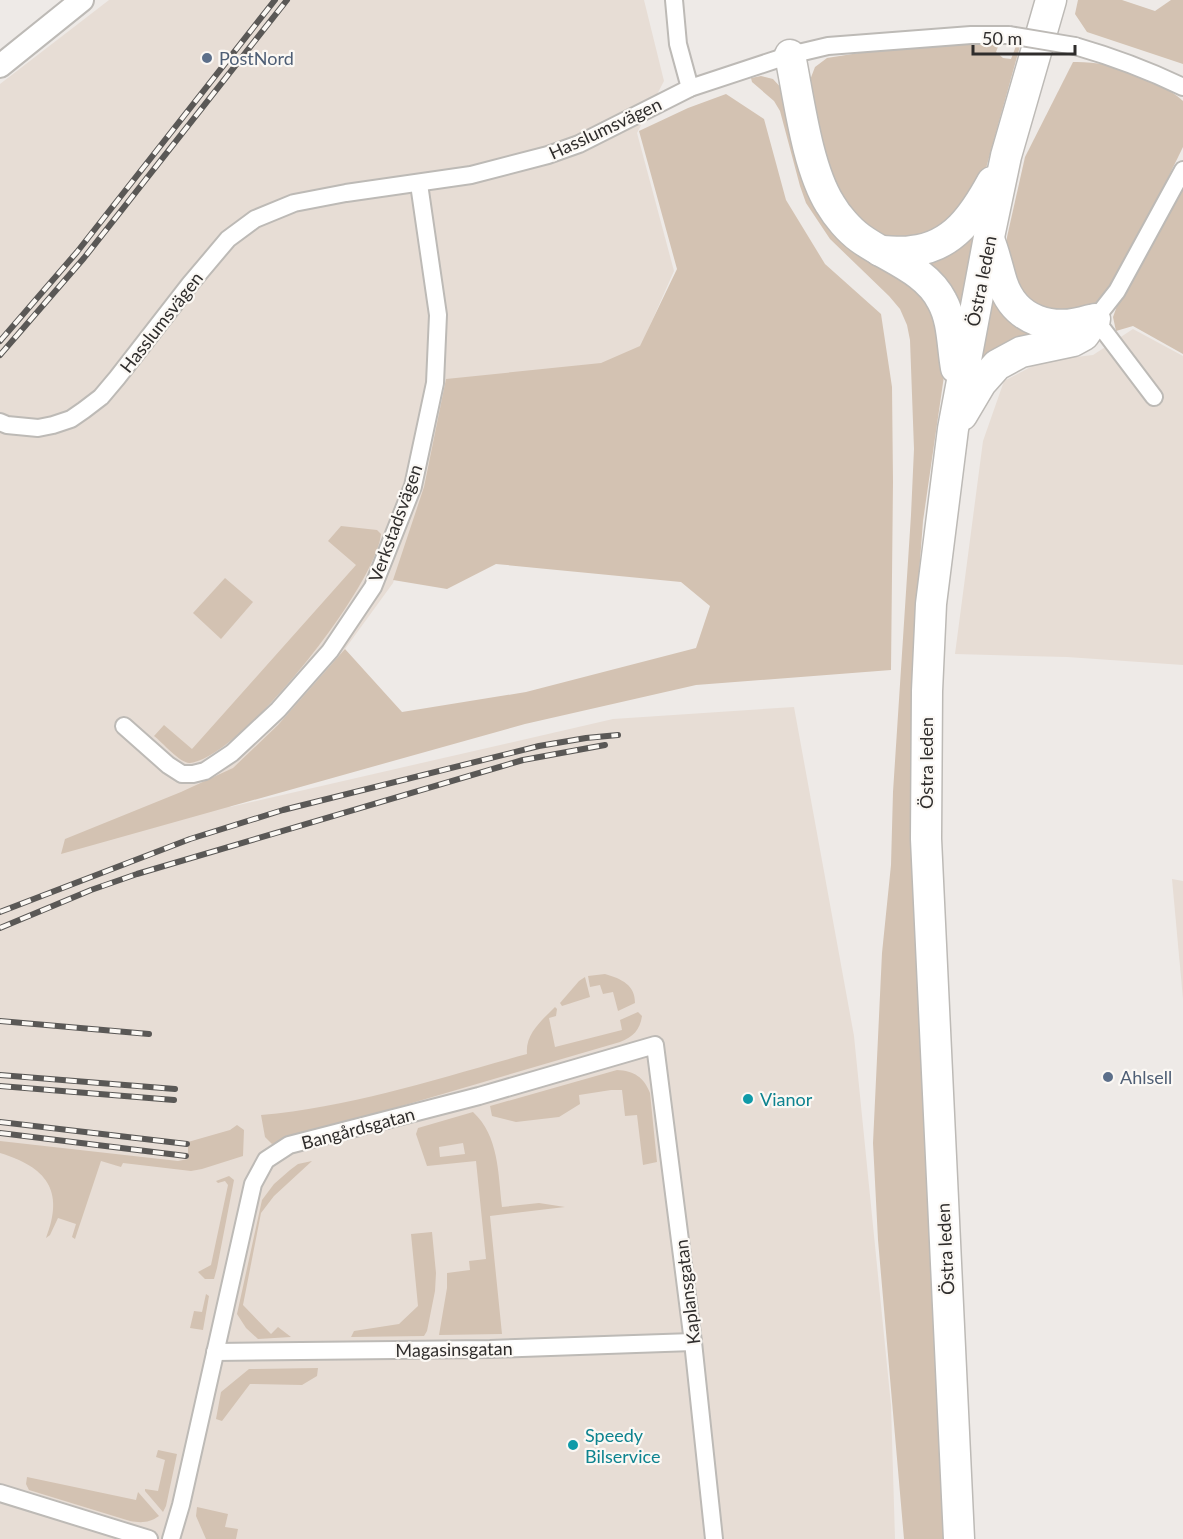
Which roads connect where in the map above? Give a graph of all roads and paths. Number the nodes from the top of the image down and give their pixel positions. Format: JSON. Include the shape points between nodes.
{"nodes":[{"id":1,"x":82,"y":0,"type":"edge"},
{"id":2,"x":674,"y":0,"type":"edge"},
{"id":3,"x":1051,"y":0,"type":"edge"},
{"id":4,"x":790,"y":55,"type":"junction"},
{"id":5,"x":0,"y":66,"type":"edge"},
{"id":6,"x":690,"y":87,"type":"junction"},
{"id":7,"x":1183,"y":87,"type":"edge"},
{"id":8,"x":1006,"y":156,"type":"junction"},
{"id":9,"x":1183,"y":170,"type":"edge"},
{"id":10,"x":419,"y":184,"type":"junction"},
{"id":11,"x":989,"y":237,"type":"junction"},
{"id":12,"x":880,"y":251,"type":"junction"},
{"id":13,"x":1095,"y":319,"type":"junction"},
{"id":14,"x":959,"y":387,"type":"junction"},
{"id":15,"x":1154,"y":397,"type":"dead end"},
{"id":16,"x":0,"y":422,"type":"edge"},
{"id":17,"x":953,"y":429,"type":"junction"},
{"id":18,"x":124,"y":726,"type":"dead end"},
{"id":19,"x":656,"y":1045,"type":"joint"},
{"id":20,"x":693,"y":1342,"type":"junction"},
{"id":21,"x":215,"y":1352,"type":"junction"},
{"id":22,"x":0,"y":1493,"type":"edge"},
{"id":23,"x":962,"y":1534,"type":"edge"},
{"id":24,"x":148,"y":1539,"type":"edge"},
{"id":25,"x":171,"y":1539,"type":"edge"},
{"id":26,"x":714,"y":1539,"type":"edge"}],
"edges":[{"from":1,"to":5,"type":"street"},
{"from":2,"to":6,"type":"street","via":[[678,44]]},
{"from":3,"to":8,"type":"highway","name":"Östra leden"},
{"from":4,"to":6,"type":"street","name":"Hasslumsvägen"},
{"from":4,"to":7,"type":"street","name":"Hasslumsvägen","bridge":true,"via":[[826,41],[1009,35],[1075,46]]},
{"from":4,"to":12,"type":"highway","via":[[815,171],[830,204],[858,237]]},
{"from":6,"to":10,"type":"street","name":"Hasslumsvägen","via":[[599,134],[548,155],[478,174]]},
{"from":8,"to":11,"type":"highway","name":"Östra leden"},
{"from":8,"to":12,"type":"highway","via":[[966,224],[946,240],[912,252]]},
{"from":9,"to":13,"type":"street","via":[[1117,291]]},
{"from":10,"to":16,"type":"street","name":"Hasslumsvägen","via":[[294,203],[255,219],[228,239],[101,397],[70,419],[53,425],[38,428]]},
{"from":10,"to":18,"type":"street","name":"Verkstadsvägen","via":[[438,315],[435,383],[413,486],[373,587],[330,651],[278,710],[232,753],[205,771],[182,774]]},
{"from":11,"to":13,"type":"highway","via":[[1002,284],[1022,312],[1047,325]]},
{"from":11,"to":14,"type":"highway","name":"Östra leden"},
{"from":12,"to":14,"type":"highway","via":[[920,274],[943,302],[951,328]]},
{"from":13,"to":15,"type":"street"},
{"from":13,"to":17,"type":"highway","via":[[1084,335],[1073,341],[1021,352],[998,365],[981,383]]},
{"from":14,"to":17,"type":"highway","name":"Östra leden"},
{"from":17,"to":23,"type":"highway","name":"Östra leden","via":[[932,604],[926,839]]},
{"from":19,"to":20,"type":"street","name":"Kaplansgatan"},
{"from":19,"to":21,"type":"street","name":"Bangårdsgatan","via":[[289,1145],[266,1160],[253,1184]]},
{"from":20,"to":21,"type":"street","name":"Magasinsgatan"},
{"from":20,"to":26,"type":"street","name":"Kaplansgatan"},
{"from":21,"to":25,"type":"street","name":"Bangårdsgatan"},
{"from":22,"to":24,"type":"street"}]}
